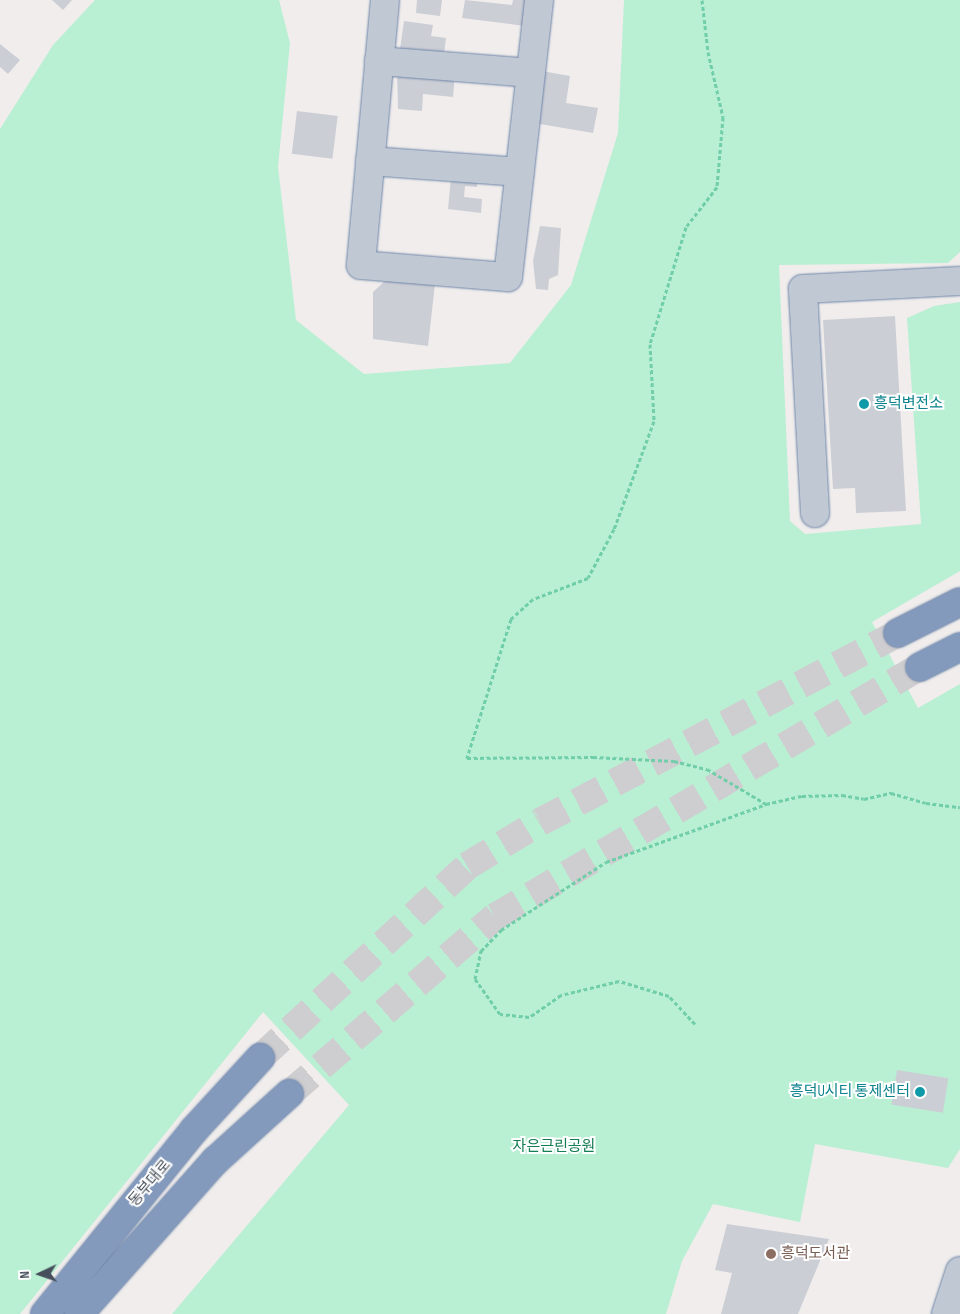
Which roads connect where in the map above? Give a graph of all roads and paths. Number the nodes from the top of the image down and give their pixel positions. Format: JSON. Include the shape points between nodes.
{"nodes":[{"id":1,"x":385,"y":0,"type":"edge"},
{"id":2,"x":539,"y":0,"type":"edge"},
{"id":3,"x":702,"y":0,"type":"edge"},
{"id":4,"x":379,"y":61,"type":"junction"},
{"id":5,"x":531,"y":73,"type":"junction"},
{"id":6,"x":370,"y":161,"type":"junction"},
{"id":7,"x":520,"y":172,"type":"junction"},
{"id":8,"x":960,"y":281,"type":"edge"},
{"id":9,"x":815,"y":513,"type":"dead end"},
{"id":10,"x":960,"y":602,"type":"edge"},
{"id":11,"x":898,"y":633,"type":"tunnel mouth"},
{"id":12,"x":960,"y":647,"type":"edge"},
{"id":13,"x":920,"y":667,"type":"tunnel mouth"},
{"id":14,"x":766,"y":804,"type":"junction"},
{"id":15,"x":960,"y":807,"type":"edge"},
{"id":16,"x":695,"y":1024,"type":"dead end"},
{"id":17,"x":260,"y":1058,"type":"tunnel mouth"},
{"id":18,"x":289,"y":1094,"type":"tunnel mouth"},
{"id":19,"x":960,"y":1271,"type":"edge"},
{"id":20,"x":45,"y":1314,"type":"edge"},
{"id":21,"x":79,"y":1314,"type":"edge"},
{"id":22,"x":946,"y":1314,"type":"edge"}],
"edges":[{"from":1,"to":4,"type":"street"},
{"from":2,"to":5,"type":"street"},
{"from":3,"to":14,"type":"path","via":[[708,52],[723,117],[717,187],[686,227],[650,344],[654,421],[614,529],[588,578],[533,599],[511,619],[467,758],[593,757],[674,761],[707,768]]},
{"from":4,"to":5,"type":"street"},
{"from":4,"to":6,"type":"street"},
{"from":5,"to":7,"type":"street"},
{"from":6,"to":7,"type":"street"},
{"from":6,"to":7,"type":"street","via":[[361,266],[508,278]]},
{"from":8,"to":9,"type":"street","via":[[803,290]]},
{"from":10,"to":11,"type":"highway"},
{"from":12,"to":13,"type":"highway"},
{"from":14,"to":15,"type":"path","via":[[802,796],[842,795],[864,799],[891,793],[926,803]]},
{"from":14,"to":16,"type":"path","via":[[606,862],[501,930],[481,951],[475,979],[500,1014],[529,1017],[561,995],[619,982],[669,996]]},
{"from":17,"to":20,"type":"highway","name":"동부대로","via":[[194,1130]]},
{"from":18,"to":21,"type":"highway","name":"동부대로","via":[[215,1161]]},
{"from":19,"to":22,"type":"street"}]}
